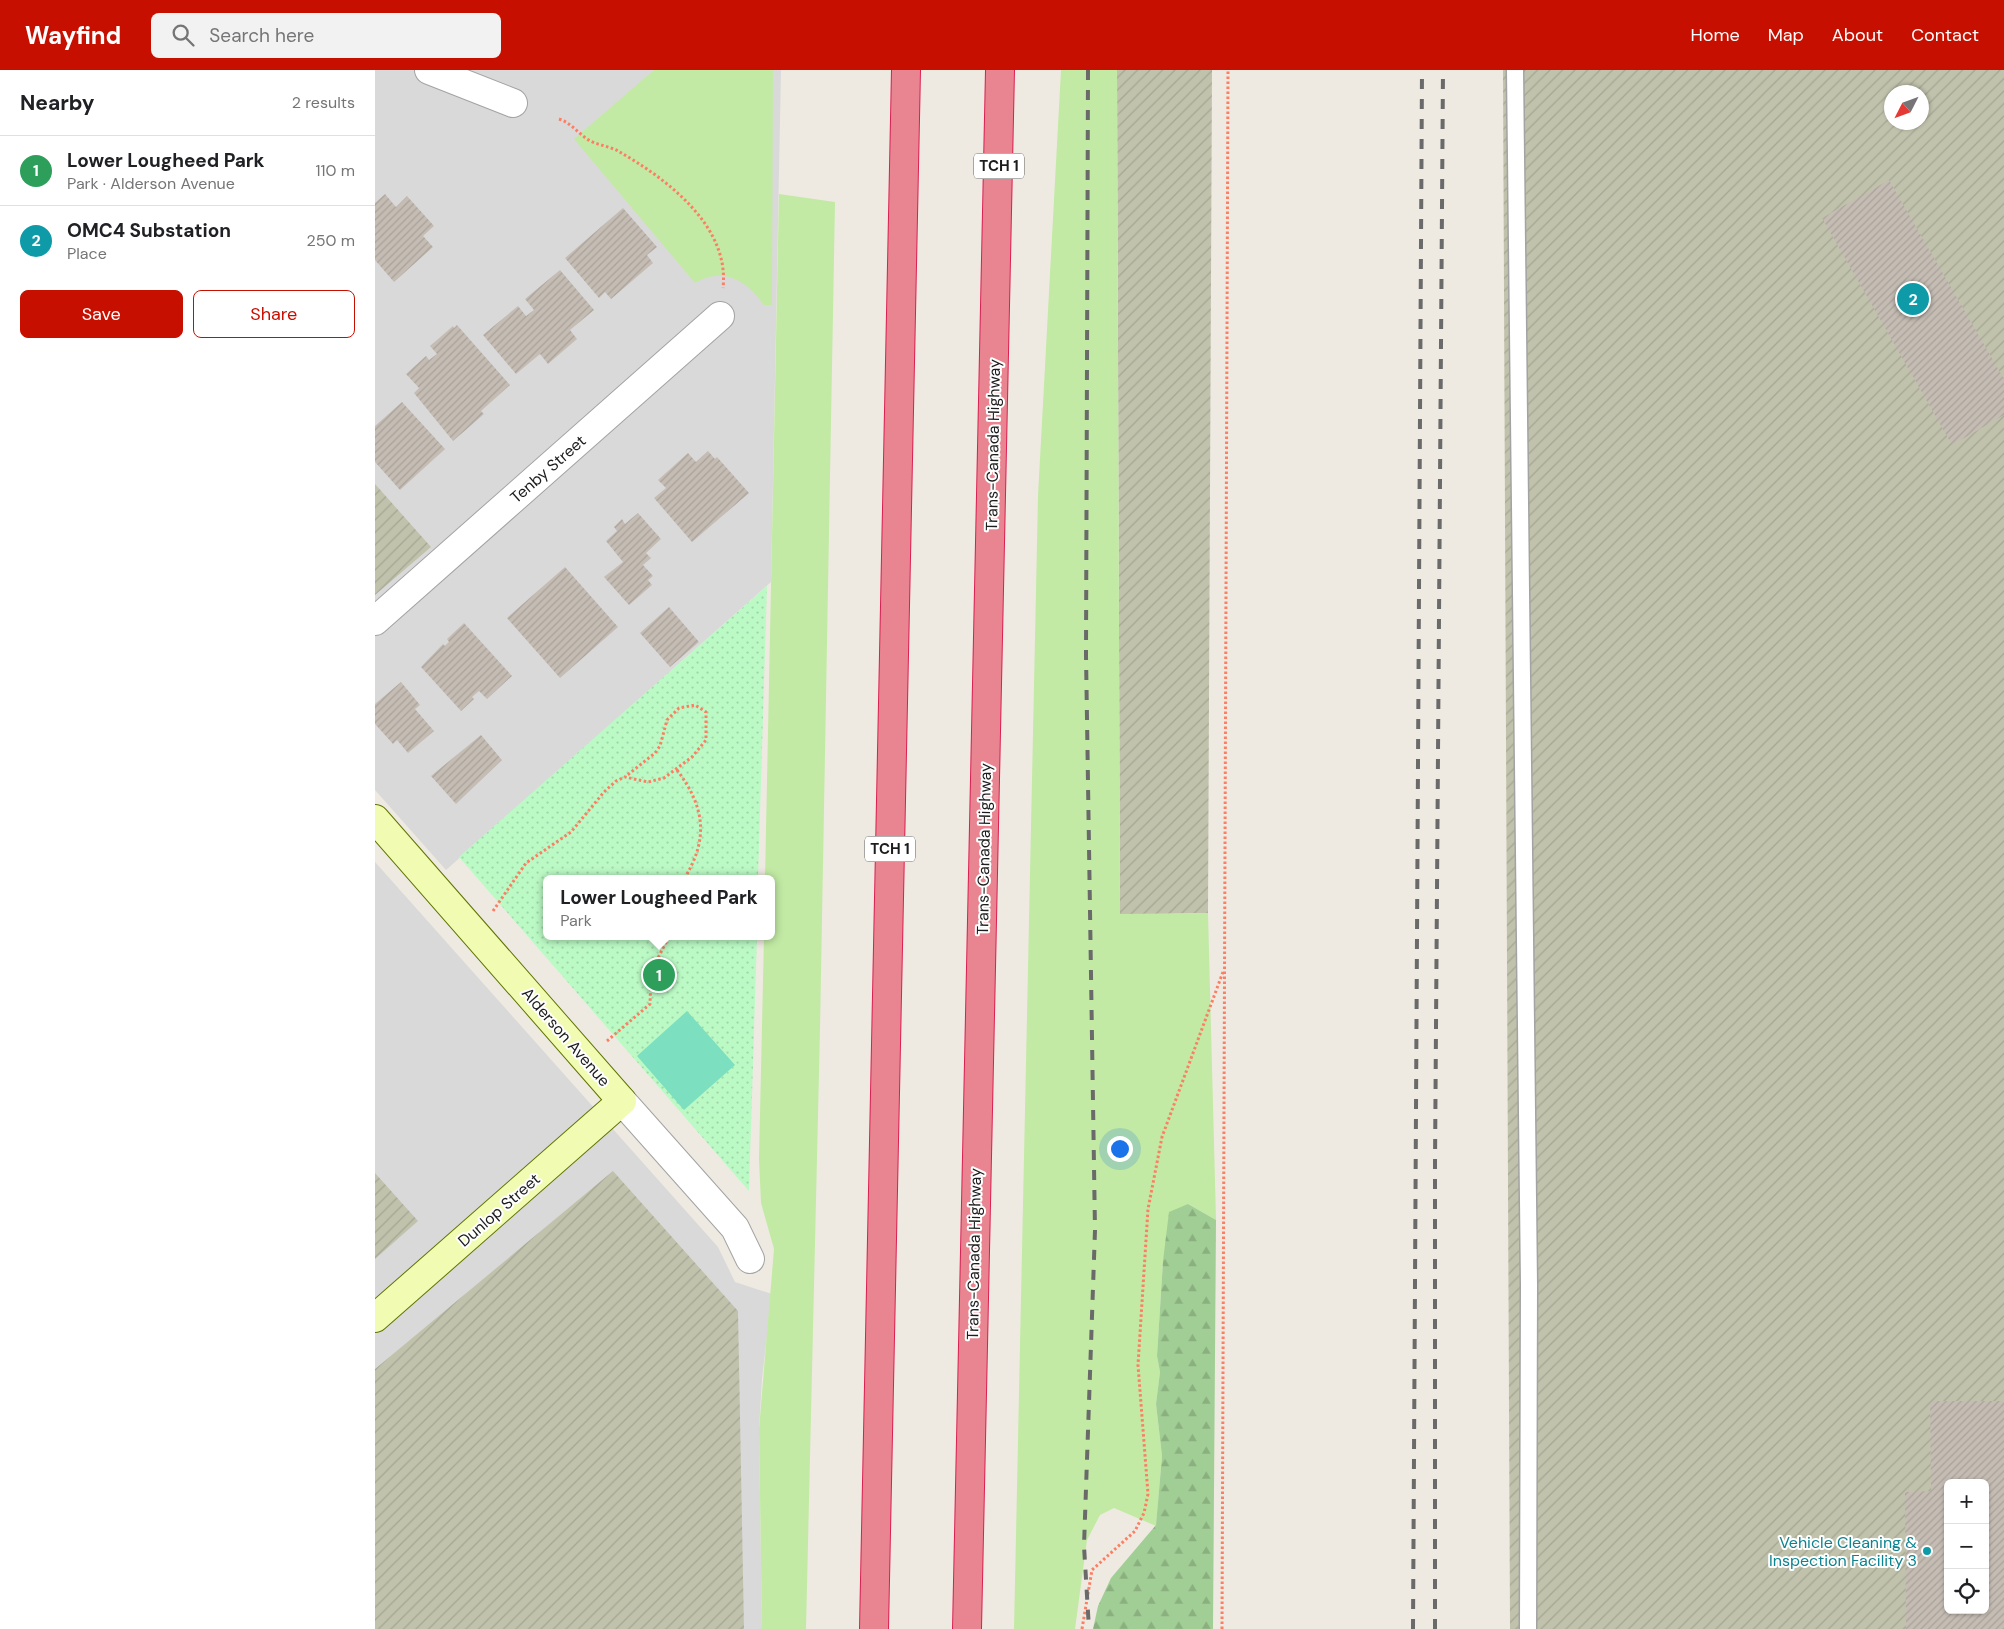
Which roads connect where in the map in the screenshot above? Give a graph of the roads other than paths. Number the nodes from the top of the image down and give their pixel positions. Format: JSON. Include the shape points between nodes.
{"nodes":[{"id":1,"x":429,"y":70,"type":"edge"},
{"id":2,"x":906,"y":70,"type":"edge"},
{"id":3,"x":1000,"y":70,"type":"edge"},
{"id":4,"x":1515,"y":70,"type":"edge"},
{"id":5,"x":513,"y":103,"type":"dead end"},
{"id":6,"x":720,"y":316,"type":"road end"},
{"id":7,"x":375,"y":621,"type":"edge"},
{"id":8,"x":375,"y":819,"type":"edge"},
{"id":9,"x":622,"y":1101,"type":"junction"},
{"id":10,"x":751,"y":1259,"type":"dead end"},
{"id":11,"x":375,"y":1318,"type":"edge"},
{"id":12,"x":874,"y":1629,"type":"edge"},
{"id":13,"x":967,"y":1629,"type":"edge"},
{"id":14,"x":1528,"y":1629,"type":"edge"}],
"edges":[{"from":1,"to":5,"type":"street"},
{"from":2,"to":12,"type":"highway","number":"TCH 1"},
{"from":3,"to":13,"type":"highway","name":"Trans-Canada Highway","number":"TCH 1"},
{"from":4,"to":14,"type":"lane","via":[[1529,1275]]},
{"from":6,"to":7,"type":"street","name":"Tenby Street"},
{"from":8,"to":9,"type":"street","name":"Alderson Avenue"},
{"from":9,"to":10,"type":"street","name":"Alderson Avenue","via":[[735,1228]]},
{"from":9,"to":11,"type":"street","name":"Dunlop Street"}]}
